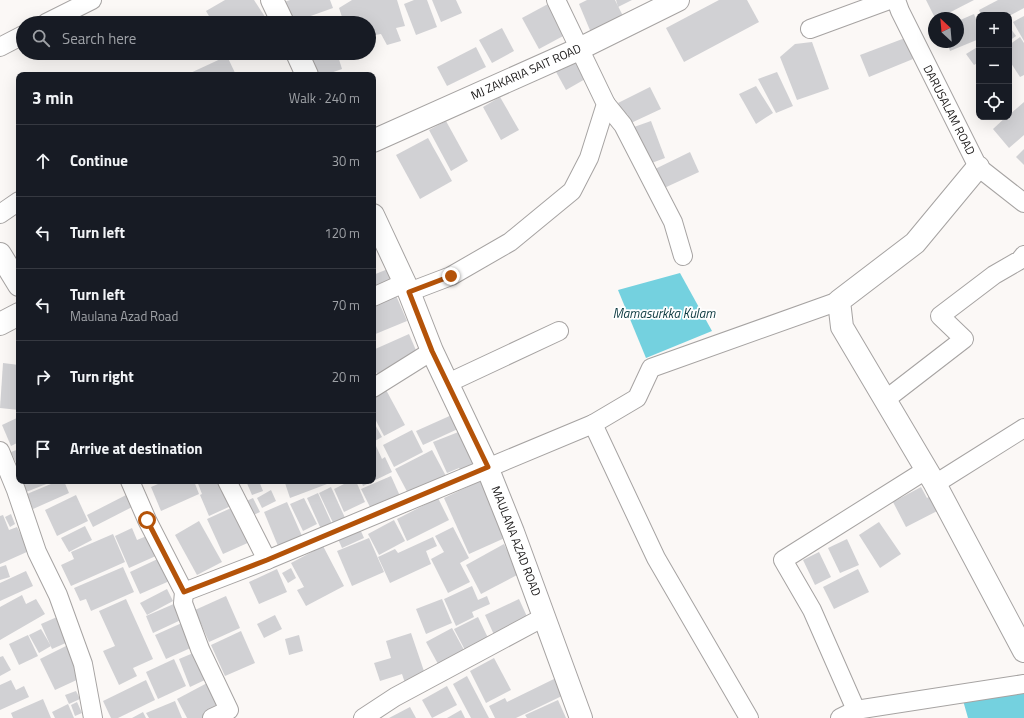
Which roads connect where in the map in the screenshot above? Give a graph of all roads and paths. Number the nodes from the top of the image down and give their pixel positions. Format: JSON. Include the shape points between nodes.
{"nodes":[{"id":1,"x":92,"y":0,"type":"edge"},
{"id":2,"x":272,"y":0,"type":"edge"},
{"id":3,"x":556,"y":0,"type":"edge"},
{"id":4,"x":678,"y":0,"type":"edge"},
{"id":5,"x":889,"y":0,"type":"edge"},
{"id":6,"x":896,"y":0,"type":"edge"},
{"id":7,"x":60,"y":16,"type":"edge"},
{"id":8,"x":280,"y":16,"type":"edge"},
{"id":9,"x":810,"y":29,"type":"dead end"},
{"id":10,"x":16,"y":39,"type":"edge"},
{"id":11,"x":0,"y":47,"type":"edge"},
{"id":12,"x":579,"y":49,"type":"junction"},
{"id":13,"x":300,"y":60,"type":"edge"},
{"id":14,"x":306,"y":72,"type":"edge"},
{"id":15,"x":606,"y":104,"type":"junction"},
{"id":16,"x":376,"y":139,"type":"edge"},
{"id":17,"x":978,"y":167,"type":"junction"},
{"id":18,"x":1024,"y":202,"type":"edge"},
{"id":19,"x":16,"y":203,"type":"edge"},
{"id":20,"x":0,"y":214,"type":"edge"},
{"id":21,"x":376,"y":221,"type":"edge"},
{"id":22,"x":0,"y":254,"type":"edge"},
{"id":23,"x":1024,"y":255,"type":"edge"},
{"id":24,"x":684,"y":256,"type":"dead end"},
{"id":25,"x":16,"y":280,"type":"edge"},
{"id":26,"x":407,"y":287,"type":"junction"},
{"id":27,"x":376,"y":297,"type":"edge"},
{"id":28,"x":839,"y":301,"type":"junction"},
{"id":29,"x":16,"y":316,"type":"edge"},
{"id":30,"x":0,"y":324,"type":"edge"},
{"id":31,"x":559,"y":331,"type":"dead end"},
{"id":32,"x":432,"y":351,"type":"junction"},
{"id":33,"x":448,"y":383,"type":"junction"},
{"id":34,"x":376,"y":386,"type":"edge"},
{"id":35,"x":885,"y":400,"type":"junction"},
{"id":36,"x":593,"y":424,"type":"junction"},
{"id":37,"x":1024,"y":428,"type":"edge"},
{"id":38,"x":0,"y":451,"type":"edge"},
{"id":39,"x":488,"y":467,"type":"junction"},
{"id":40,"x":930,"y":477,"type":"junction"},
{"id":41,"x":137,"y":484,"type":"edge"},
{"id":42,"x":229,"y":484,"type":"edge"},
{"id":43,"x":267,"y":560,"type":"junction"},
{"id":44,"x":184,"y":592,"type":"junction"},
{"id":45,"x":544,"y":616,"type":"junction"},
{"id":46,"x":1024,"y":651,"type":"edge"},
{"id":47,"x":1024,"y":684,"type":"edge"},
{"id":48,"x":848,"y":714,"type":"edge"},
{"id":49,"x":93,"y":718,"type":"edge"},
{"id":50,"x":212,"y":718,"type":"edge"},
{"id":51,"x":363,"y":718,"type":"edge"},
{"id":52,"x":581,"y":718,"type":"edge"},
{"id":53,"x":749,"y":718,"type":"edge"}],
"edges":[{"from":1,"to":7,"type":"street"},
{"from":2,"to":8,"type":"street"},
{"from":3,"to":12,"type":"street"},
{"from":4,"to":12,"type":"street","name":"MJ ZAKARIA SAIT ROAD"},
{"from":5,"to":9,"type":"street"},
{"from":6,"to":17,"type":"street","name":"DARUSALAM ROAD"},
{"from":10,"to":11,"type":"street"},
{"from":12,"to":15,"type":"street"},
{"from":12,"to":16,"type":"street","name":"MJ ZAKARIA SAIT ROAD"},
{"from":13,"to":14,"type":"street"},
{"from":15,"to":24,"type":"street","via":[[623,125],[673,222]]},
{"from":15,"to":26,"type":"street","via":[[589,158],[572,191],[510,242],[451,276]]},
{"from":17,"to":18,"type":"street","name":"DARUSALAM ROAD"},
{"from":17,"to":28,"type":"street","via":[[914,243]]},
{"from":19,"to":20,"type":"street"},
{"from":21,"to":26,"type":"street","name":"MAULANA AZAD ROAD"},
{"from":22,"to":25,"type":"street"},
{"from":23,"to":35,"type":"street","via":[[940,316],[964,339]]},
{"from":26,"to":27,"type":"street"},
{"from":26,"to":32,"type":"street","name":"MAULANA AZAD ROAD"},
{"from":28,"to":35,"type":"street","via":[[842,327]]},
{"from":28,"to":36,"type":"street","via":[[651,368],[637,398]]},
{"from":29,"to":30,"type":"street"},
{"from":31,"to":33,"type":"street"},
{"from":32,"to":33,"type":"street","name":"MAULANA AZAD ROAD"},
{"from":32,"to":34,"type":"street"},
{"from":33,"to":39,"type":"street","name":"MAULANA AZAD ROAD"},
{"from":35,"to":40,"type":"street"},
{"from":36,"to":39,"type":"street"},
{"from":36,"to":53,"type":"street","via":[[656,558]]},
{"from":37,"to":40,"type":"street"},
{"from":38,"to":49,"type":"street","via":[[37,552],[58,595],[83,664]]},
{"from":39,"to":43,"type":"street"},
{"from":39,"to":45,"type":"street","name":"MAULANA AZAD ROAD"},
{"from":40,"to":46,"type":"street"},
{"from":40,"to":48,"type":"street","via":[[783,560],[812,610]]},
{"from":41,"to":44,"type":"street","via":[[147,520]]},
{"from":42,"to":43,"type":"street"},
{"from":43,"to":44,"type":"street"},
{"from":44,"to":50,"type":"street","via":[[183,603],[200,649],[228,710]]},
{"from":45,"to":51,"type":"street","via":[[395,697]]},
{"from":45,"to":52,"type":"street","name":"MAULANA AZAD ROAD"},
{"from":47,"to":48,"type":"street"}]}
